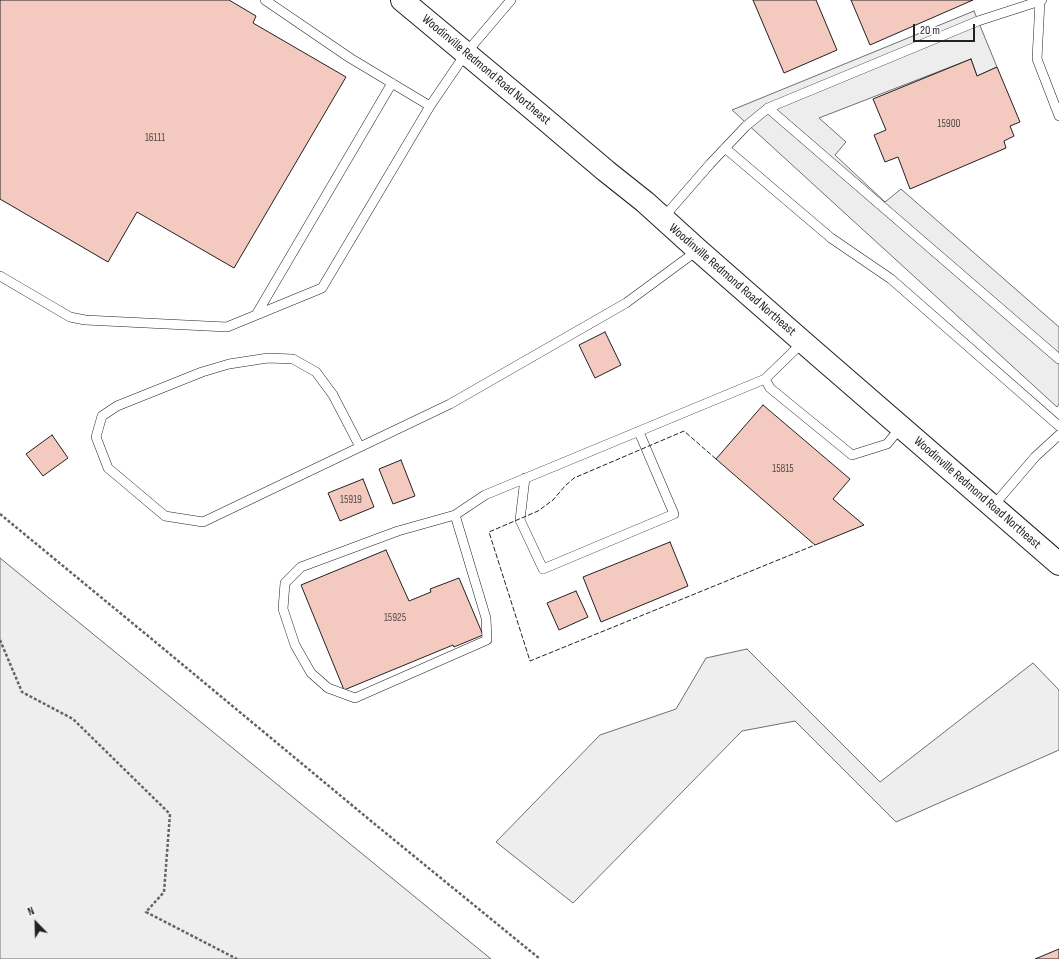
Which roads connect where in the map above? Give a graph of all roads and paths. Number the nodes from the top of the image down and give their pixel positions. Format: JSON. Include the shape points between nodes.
{"nodes":[{"id":1,"x":265,"y":0,"type":"edge"},
{"id":2,"x":402,"y":0,"type":"edge"},
{"id":3,"x":511,"y":0,"type":"edge"},
{"id":4,"x":1040,"y":0,"type":"edge"},
{"id":5,"x":466,"y":53,"type":"junction"},
{"id":6,"x":392,"y":83,"type":"junction"},
{"id":7,"x":430,"y":106,"type":"junction"},
{"id":8,"x":768,"y":108,"type":"junction"},
{"id":9,"x":1059,"y":116,"type":"edge"},
{"id":10,"x":725,"y":148,"type":"junction"},
{"id":11,"x":662,"y":218,"type":"junction"},
{"id":12,"x":698,"y":250,"type":"junction"},
{"id":13,"x":0,"y":276,"type":"edge"},
{"id":14,"x":256,"y":315,"type":"junction"},
{"id":15,"x":803,"y":342,"type":"junction"},
{"id":16,"x":1059,"y":359,"type":"edge"},
{"id":17,"x":765,"y":379,"type":"junction"},
{"id":18,"x":1059,"y":426,"type":"edge"},
{"id":19,"x":901,"y":427,"type":"junction"},
{"id":20,"x":639,"y":432,"type":"junction"},
{"id":21,"x":1059,"y":435,"type":"edge"},
{"id":22,"x":360,"y":447,"type":"junction"},
{"id":23,"x":525,"y":478,"type":"junction"},
{"id":24,"x":993,"y":506,"type":"junction"},
{"id":25,"x":0,"y":514,"type":"edge"},
{"id":26,"x":455,"y":515,"type":"junction"},
{"id":27,"x":1059,"y":564,"type":"edge"},
{"id":28,"x":0,"y":640,"type":"edge"},
{"id":29,"x":237,"y":959,"type":"edge"},
{"id":30,"x":540,"y":959,"type":"edge"}],
"edges":[{"from":1,"to":6,"type":"lane","via":[[350,58]]},
{"from":2,"to":5,"type":"main road","name":"Woodinville Redmond Road Northeast"},
{"from":3,"to":5,"type":"lane"},
{"from":4,"to":8,"type":"lane","via":[[978,21]]},
{"from":4,"to":9,"type":"lane","via":[[1036,59]]},
{"from":5,"to":7,"type":"lane"},
{"from":5,"to":11,"type":"main road","name":"Woodinville Redmond Road Northeast"},
{"from":6,"to":7,"type":"lane"},
{"from":6,"to":14,"type":"lane"},
{"from":7,"to":14,"type":"lane","via":[[322,288]]},
{"from":8,"to":10,"type":"lane"},
{"from":8,"to":16,"type":"lane"},
{"from":10,"to":11,"type":"lane"},
{"from":10,"to":18,"type":"lane","via":[[831,238],[891,279]]},
{"from":11,"to":12,"type":"main road","name":"Woodinville Redmond Road Northeast"},
{"from":12,"to":15,"type":"main road","name":"Woodinville Redmond Road Northeast"},
{"from":12,"to":22,"type":"lane","via":[[626,303],[450,404]]},
{"from":13,"to":14,"type":"lane","via":[[70,317],[85,320],[227,327]]},
{"from":15,"to":17,"type":"lane"},
{"from":15,"to":19,"type":"main road","name":"Woodinville Redmond Road Northeast"},
{"from":17,"to":19,"type":"lane","via":[[770,388],[852,455],[887,444]]},
{"from":17,"to":20,"type":"lane"},
{"from":19,"to":24,"type":"main road","name":"Woodinville Redmond Road Northeast"},
{"from":20,"to":23,"type":"lane"},
{"from":20,"to":23,"type":"lane","via":[[674,514],[542,568],[520,520]]},
{"from":21,"to":24,"type":"lane","via":[[1035,457]]},
{"from":22,"to":22,"type":"lane","via":[[202,522],[165,516],[108,468],[96,436],[102,416],[117,406],[202,372],[229,364],[268,358],[293,359],[316,372],[333,395]]},
{"from":23,"to":26,"type":"lane","via":[[485,495]]},
{"from":24,"to":27,"type":"main road","name":"Woodinville Redmond Road Northeast"},
{"from":25,"to":30,"type":"path"},
{"from":26,"to":26,"type":"lane","via":[[398,531],[301,567],[285,583],[283,609],[295,645],[311,673],[328,688],[355,698],[486,640],[486,618]]},
{"from":28,"to":29,"type":"path","via":[[22,692],[73,719],[170,814],[164,892],[146,912]]}]}
